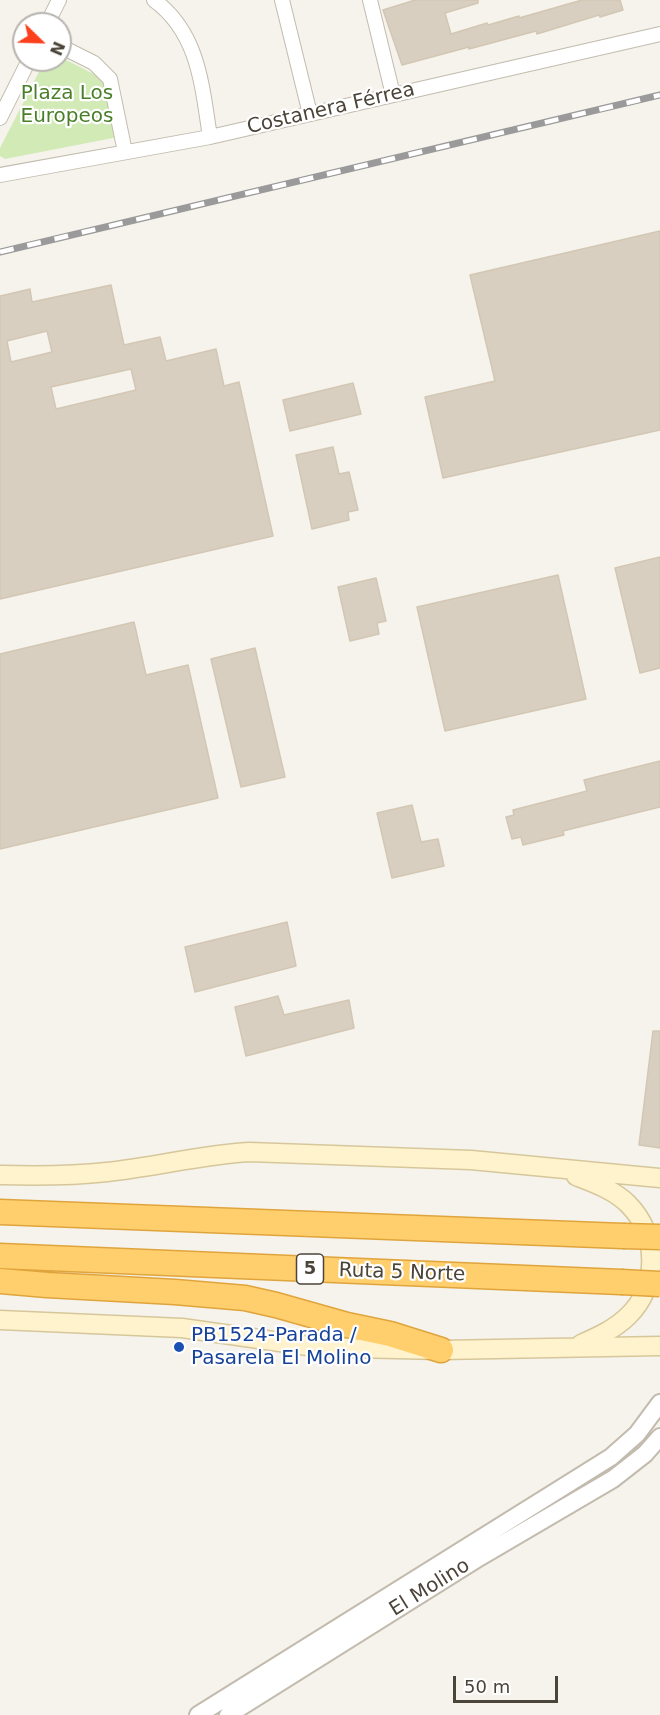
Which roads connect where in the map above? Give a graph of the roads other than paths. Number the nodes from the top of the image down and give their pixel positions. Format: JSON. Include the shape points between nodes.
{"nodes":[{"id":1,"x":154,"y":0,"type":"edge"},
{"id":2,"x":282,"y":0,"type":"edge"},
{"id":3,"x":376,"y":1,"type":"edge"},
{"id":4,"x":660,"y":34,"type":"edge"},
{"id":5,"x":72,"y":52,"type":"edge"},
{"id":6,"x":23,"y":72,"type":"edge"},
{"id":7,"x":393,"y":95,"type":"junction"},
{"id":8,"x":309,"y":114,"type":"junction"},
{"id":9,"x":0,"y":118,"type":"edge"},
{"id":10,"x":210,"y":137,"type":"junction"},
{"id":11,"x":125,"y":152,"type":"junction"},
{"id":12,"x":0,"y":175,"type":"edge"},
{"id":13,"x":552,"y":1167,"type":"junction"},
{"id":14,"x":0,"y":1175,"type":"edge"},
{"id":15,"x":660,"y":1178,"type":"edge"},
{"id":16,"x":0,"y":1212,"type":"edge"},
{"id":17,"x":660,"y":1237,"type":"edge"},
{"id":18,"x":0,"y":1256,"type":"edge"},
{"id":19,"x":0,"y":1281,"type":"edge"},
{"id":20,"x":660,"y":1284,"type":"edge"},
{"id":21,"x":0,"y":1320,"type":"edge"},
{"id":22,"x":660,"y":1346,"type":"edge"},
{"id":23,"x":574,"y":1347,"type":"junction"},
{"id":24,"x":441,"y":1350,"type":"junction"},
{"id":25,"x":660,"y":1403,"type":"edge"},
{"id":26,"x":660,"y":1437,"type":"edge"},
{"id":27,"x":198,"y":1715,"type":"edge"},
{"id":28,"x":228,"y":1715,"type":"edge"}],
"edges":[{"from":1,"to":10,"type":"street","via":[[178,24],[191,45],[199,68]]},
{"from":2,"to":8,"type":"street"},
{"from":3,"to":7,"type":"street"},
{"from":4,"to":7,"type":"street","name":"Costanera Férrea"},
{"from":5,"to":11,"type":"street","via":[[94,63],[110,79]]},
{"from":6,"to":9,"type":"street"},
{"from":7,"to":8,"type":"street","name":"Costanera Férrea"},
{"from":8,"to":10,"type":"street","name":"Costanera Férrea"},
{"from":10,"to":11,"type":"street","name":"Costanera Férrea"},
{"from":11,"to":12,"type":"street","name":"Costanera Férrea"},
{"from":13,"to":14,"type":"main road","via":[[249,1152],[105,1173]]},
{"from":13,"to":15,"type":"main road"},
{"from":13,"to":23,"type":"main road","via":[[589,1181],[628,1204],[640,1219],[651,1248],[650,1273],[637,1306],[620,1323]]},
{"from":16,"to":17,"type":"highway","bridge":true},
{"from":18,"to":20,"type":"highway","name":"Ruta 5 Norte","number":"5","bridge":true},
{"from":19,"to":24,"type":"highway","via":[[245,1298]]},
{"from":21,"to":24,"type":"main road","via":[[182,1328],[314,1346]]},
{"from":22,"to":23,"type":"main road"},
{"from":23,"to":24,"type":"main road"},
{"from":25,"to":27,"type":"street","name":"El Molino","via":[[625,1446]]},
{"from":26,"to":28,"type":"street","name":"El Molino","via":[[613,1479],[480,1557]]}]}
